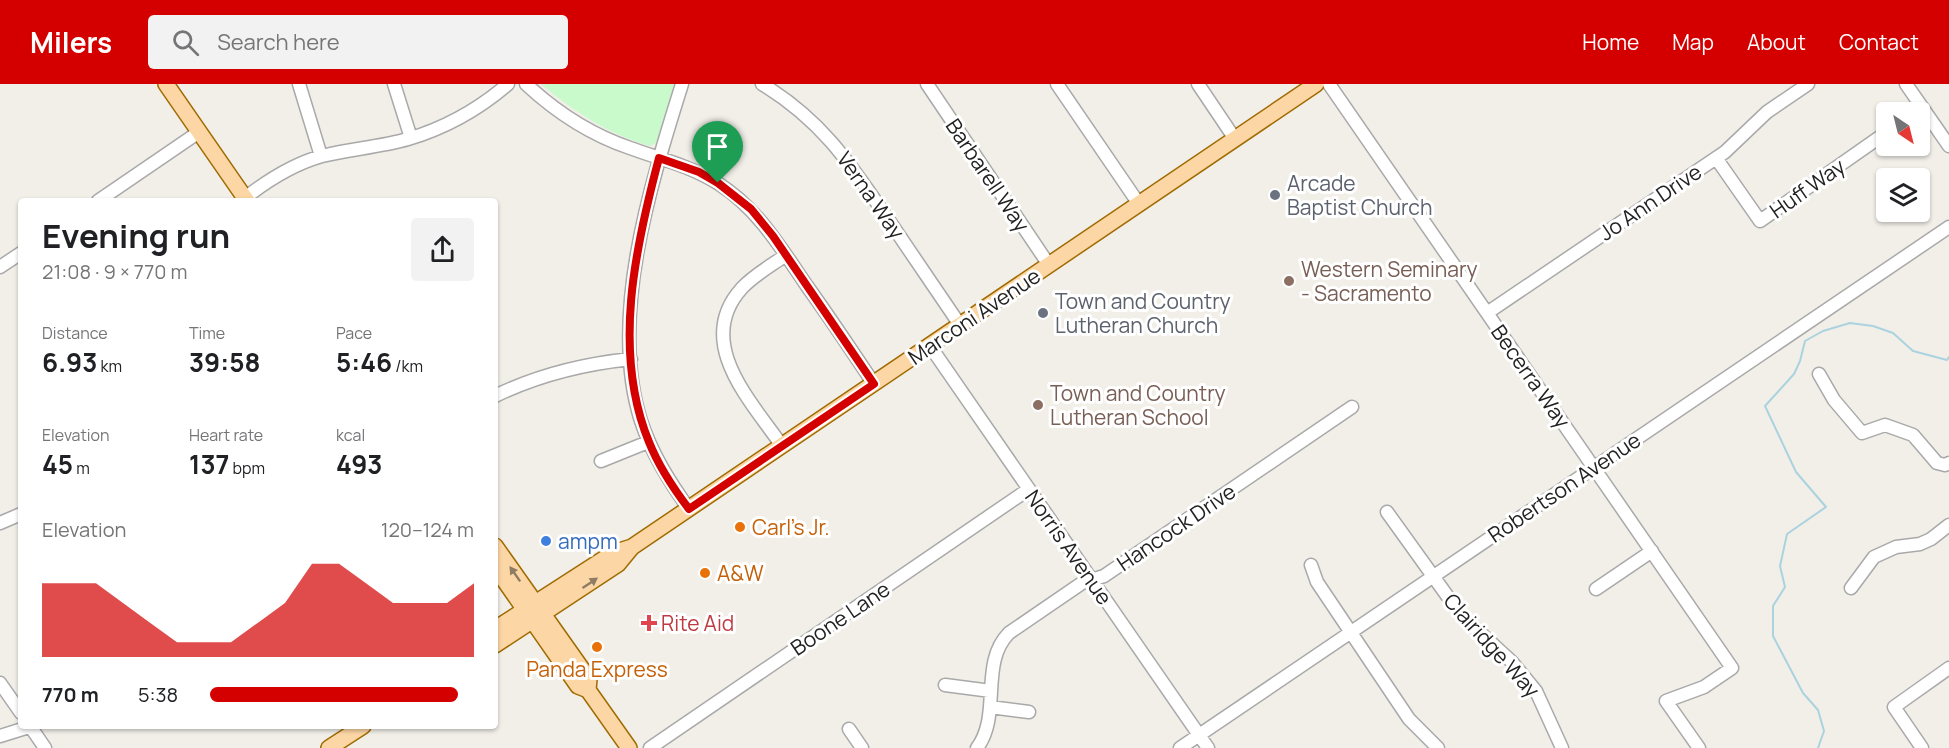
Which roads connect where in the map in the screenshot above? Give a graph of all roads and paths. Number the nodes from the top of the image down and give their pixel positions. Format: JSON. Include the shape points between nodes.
{"nodes":[{"id":1,"x":166,"y":84,"type":"edge"},
{"id":2,"x":299,"y":84,"type":"edge"},
{"id":3,"x":394,"y":84,"type":"edge"},
{"id":4,"x":508,"y":84,"type":"edge"},
{"id":5,"x":526,"y":84,"type":"edge"},
{"id":6,"x":682,"y":84,"type":"edge"},
{"id":7,"x":762,"y":84,"type":"edge"},
{"id":8,"x":927,"y":84,"type":"edge"},
{"id":9,"x":1057,"y":84,"type":"edge"},
{"id":10,"x":1198,"y":84,"type":"edge"},
{"id":11,"x":1316,"y":84,"type":"edge"},
{"id":12,"x":1329,"y":84,"type":"edge"},
{"id":13,"x":1808,"y":84,"type":"edge"},
{"id":14,"x":1906,"y":84,"type":"edge"},
{"id":15,"x":1914,"y":102,"type":"edge"},
{"id":16,"x":1930,"y":124,"type":"edge"},
{"id":17,"x":200,"y":132,"type":"junction"},
{"id":18,"x":411,"y":138,"type":"junction"},
{"id":19,"x":1235,"y":139,"type":"junction"},
{"id":20,"x":1876,"y":140,"type":"edge"},
{"id":21,"x":1949,"y":146,"type":"edge"},
{"id":22,"x":321,"y":156,"type":"junction"},
{"id":23,"x":659,"y":158,"type":"junction"},
{"id":24,"x":1716,"y":158,"type":"junction"},
{"id":25,"x":102,"y":198,"type":"edge"},
{"id":26,"x":245,"y":198,"type":"edge"},
{"id":27,"x":247,"y":198,"type":"edge"},
{"id":28,"x":1139,"y":204,"type":"junction"},
{"id":29,"x":1949,"y":227,"type":"edge"},
{"id":30,"x":18,"y":255,"type":"edge"},
{"id":31,"x":786,"y":255,"type":"junction"},
{"id":32,"x":1049,"y":265,"type":"junction"},
{"id":33,"x":0,"y":267,"type":"edge"},
{"id":34,"x":1487,"y":313,"type":"junction"},
{"id":35,"x":960,"y":326,"type":"junction"},
{"id":36,"x":930,"y":345,"type":"junction"},
{"id":37,"x":631,"y":359,"type":"junction"},
{"id":38,"x":1819,"y":374,"type":"dead end"},
{"id":39,"x":874,"y":384,"type":"junction"},
{"id":40,"x":498,"y":395,"type":"edge"},
{"id":41,"x":1352,"y":407,"type":"dead end"},
{"id":42,"x":648,"y":442,"type":"junction"},
{"id":43,"x":782,"y":446,"type":"junction"},
{"id":44,"x":601,"y":461,"type":"dead end"},
{"id":45,"x":1949,"y":463,"type":"edge"},
{"id":46,"x":1594,"y":467,"type":"junction"},
{"id":47,"x":1029,"y":489,"type":"junction"},
{"id":48,"x":689,"y":509,"type":"junction"},
{"id":49,"x":1387,"y":512,"type":"dead end"},
{"id":50,"x":18,"y":515,"type":"edge"},
{"id":51,"x":0,"y":523,"type":"edge"},
{"id":52,"x":1949,"y":525,"type":"edge"},
{"id":53,"x":498,"y":551,"type":"edge"},
{"id":54,"x":1652,"y":551,"type":"junction"},
{"id":55,"x":1311,"y":565,"type":"dead end"},
{"id":56,"x":498,"y":570,"type":"edge"},
{"id":57,"x":1433,"y":577,"type":"junction"},
{"id":58,"x":1092,"y":580,"type":"junction"},
{"id":59,"x":1851,"y":588,"type":"dead end"},
{"id":60,"x":1596,"y":589,"type":"dead end"},
{"id":61,"x":534,"y":612,"type":"junction"},
{"id":62,"x":498,"y":628,"type":"edge"},
{"id":63,"x":1351,"y":632,"type":"junction"},
{"id":64,"x":498,"y":642,"type":"edge"},
{"id":65,"x":1949,"y":668,"type":"edge"},
{"id":66,"x":0,"y":683,"type":"edge"},
{"id":67,"x":945,"y":685,"type":"dead end"},
{"id":68,"x":991,"y":691,"type":"junction"},
{"id":69,"x":990,"y":707,"type":"junction"},
{"id":70,"x":18,"y":709,"type":"edge"},
{"id":71,"x":1029,"y":712,"type":"dead end"},
{"id":72,"x":22,"y":729,"type":"edge"},
{"id":73,"x":33,"y":729,"type":"edge"},
{"id":74,"x":359,"y":729,"type":"edge"},
{"id":75,"x":849,"y":729,"type":"dead end"},
{"id":76,"x":1199,"y":735,"type":"junction"},
{"id":77,"x":0,"y":736,"type":"edge"},
{"id":78,"x":45,"y":748,"type":"edge"},
{"id":79,"x":331,"y":748,"type":"edge"},
{"id":80,"x":629,"y":748,"type":"edge"},
{"id":81,"x":650,"y":748,"type":"edge"},
{"id":82,"x":862,"y":748,"type":"edge"},
{"id":83,"x":977,"y":748,"type":"edge"},
{"id":84,"x":1180,"y":748,"type":"edge"},
{"id":85,"x":1208,"y":748,"type":"edge"},
{"id":86,"x":1438,"y":748,"type":"edge"},
{"id":87,"x":1562,"y":748,"type":"edge"},
{"id":88,"x":1699,"y":748,"type":"edge"},
{"id":89,"x":1922,"y":748,"type":"edge"}],
"edges":[{"from":1,"to":17,"type":"main road"},
{"from":2,"to":22,"type":"street"},
{"from":3,"to":18,"type":"street"},
{"from":4,"to":18,"type":"street","via":[[465,115]]},
{"from":5,"to":23,"type":"street","via":[[585,128]]},
{"from":6,"to":23,"type":"street"},
{"from":7,"to":35,"type":"street","name":"Verna Way","via":[[810,119],[845,156]]},
{"from":8,"to":32,"type":"street","name":"Barbarell Way"},
{"from":9,"to":28,"type":"street"},
{"from":10,"to":19,"type":"street"},
{"from":11,"to":19,"type":"main road","name":"Marconi Avenue"},
{"from":12,"to":34,"type":"street","name":"Becerra Way"},
{"from":13,"to":24,"type":"street","name":"Jo Ann Drive","via":[[1767,112]]},
{"from":14,"to":15,"type":"street"},
{"from":16,"to":21,"type":"street"},
{"from":17,"to":25,"type":"street"},
{"from":17,"to":26,"type":"main road"},
{"from":18,"to":22,"type":"street"},
{"from":19,"to":28,"type":"main road","name":"Marconi Avenue"},
{"from":20,"to":24,"type":"street","name":"Huff Way","via":[[1760,221]]},
{"from":22,"to":27,"type":"street","via":[[274,177]]},
{"from":23,"to":31,"type":"street","via":[[699,172],[735,195],[765,225]]},
{"from":23,"to":37,"type":"street","via":[[637,261],[631,307]]},
{"from":24,"to":34,"type":"street","name":"Jo Ann Drive"},
{"from":28,"to":32,"type":"main road","name":"Marconi Avenue"},
{"from":29,"to":46,"type":"street","name":"Robertson Avenue"},
{"from":30,"to":33,"type":"street"},
{"from":31,"to":39,"type":"street"},
{"from":31,"to":43,"type":"street","via":[[750,280],[736,296],[727,313],[723,337],[732,373]]},
{"from":32,"to":35,"type":"main road","name":"Marconi Avenue"},
{"from":34,"to":46,"type":"street","name":"Becerra Way"},
{"from":35,"to":36,"type":"main road","name":"Marconi Avenue"},
{"from":36,"to":39,"type":"main road","name":"Marconi Avenue"},
{"from":36,"to":47,"type":"street","name":"Norris Avenue"},
{"from":37,"to":40,"type":"street","via":[[553,373]]},
{"from":37,"to":42,"type":"street","via":[[636,402]]},
{"from":38,"to":45,"type":"street","via":[[1862,433],[1885,425],[1897,429],[1913,435],[1936,462]]},
{"from":39,"to":43,"type":"main road","name":"Marconi Avenue"},
{"from":41,"to":58,"type":"street","name":"Hancock Drive","via":[[1104,576]]},
{"from":42,"to":44,"type":"street"},
{"from":42,"to":48,"type":"street"},
{"from":43,"to":48,"type":"main road","name":"Marconi Avenue"},
{"from":46,"to":54,"type":"street","name":"Becerra Way"},
{"from":46,"to":57,"type":"street","name":"Robertson Avenue"},
{"from":47,"to":58,"type":"street","name":"Norris Avenue"},
{"from":47,"to":81,"type":"street","name":"Boone Lane"},
{"from":48,"to":61,"type":"main road","name":"Marconi Avenue","via":[[632,548],[618,564]]},
{"from":49,"to":57,"type":"street","name":"Clairidge Way"},
{"from":50,"to":51,"type":"street"},
{"from":52,"to":59,"type":"street","via":[[1920,544],[1879,554]]},
{"from":61,"to":53,"type":"main road","one_way":true},
{"from":54,"to":60,"type":"street"},
{"from":54,"to":88,"type":"street","name":"Becerra Way","via":[[1732,668],[1704,687],[1666,701]]},
{"from":55,"to":63,"type":"street","via":[[1317,582]]},
{"from":56,"to":61,"type":"main road"},
{"from":57,"to":63,"type":"street","name":"Robertson Avenue"},
{"from":57,"to":87,"type":"street","name":"Clairidge Way","via":[[1461,615],[1512,662],[1536,691]]},
{"from":58,"to":68,"type":"street","name":"Hancock Drive","via":[[1082,583],[1006,637],[995,656]]},
{"from":58,"to":76,"type":"street","name":"Norris Avenue"},
{"from":61,"to":62,"type":"main road","name":"Marconi Avenue"},
{"from":61,"to":64,"type":"main road","name":"Marconi Avenue"},
{"from":61,"to":80,"type":"main road","via":[[578,686],[588,690]]},
{"from":63,"to":76,"type":"street","name":"Robertson Avenue"},
{"from":63,"to":86,"type":"street","via":[[1409,719]]},
{"from":65,"to":89,"type":"street","via":[[1894,707]]},
{"from":66,"to":70,"type":"street"},
{"from":67,"to":68,"type":"street"},
{"from":68,"to":69,"type":"street","name":"Hancock Drive"},
{"from":69,"to":71,"type":"street"},
{"from":69,"to":83,"type":"street","name":"Hancock Drive","via":[[985,735]]},
{"from":72,"to":77,"type":"street"},
{"from":73,"to":78,"type":"street"},
{"from":74,"to":79,"type":"main road"},
{"from":75,"to":82,"type":"street"},
{"from":76,"to":84,"type":"street","name":"Robertson Avenue"},
{"from":76,"to":85,"type":"street","name":"Norris Avenue"}]}
